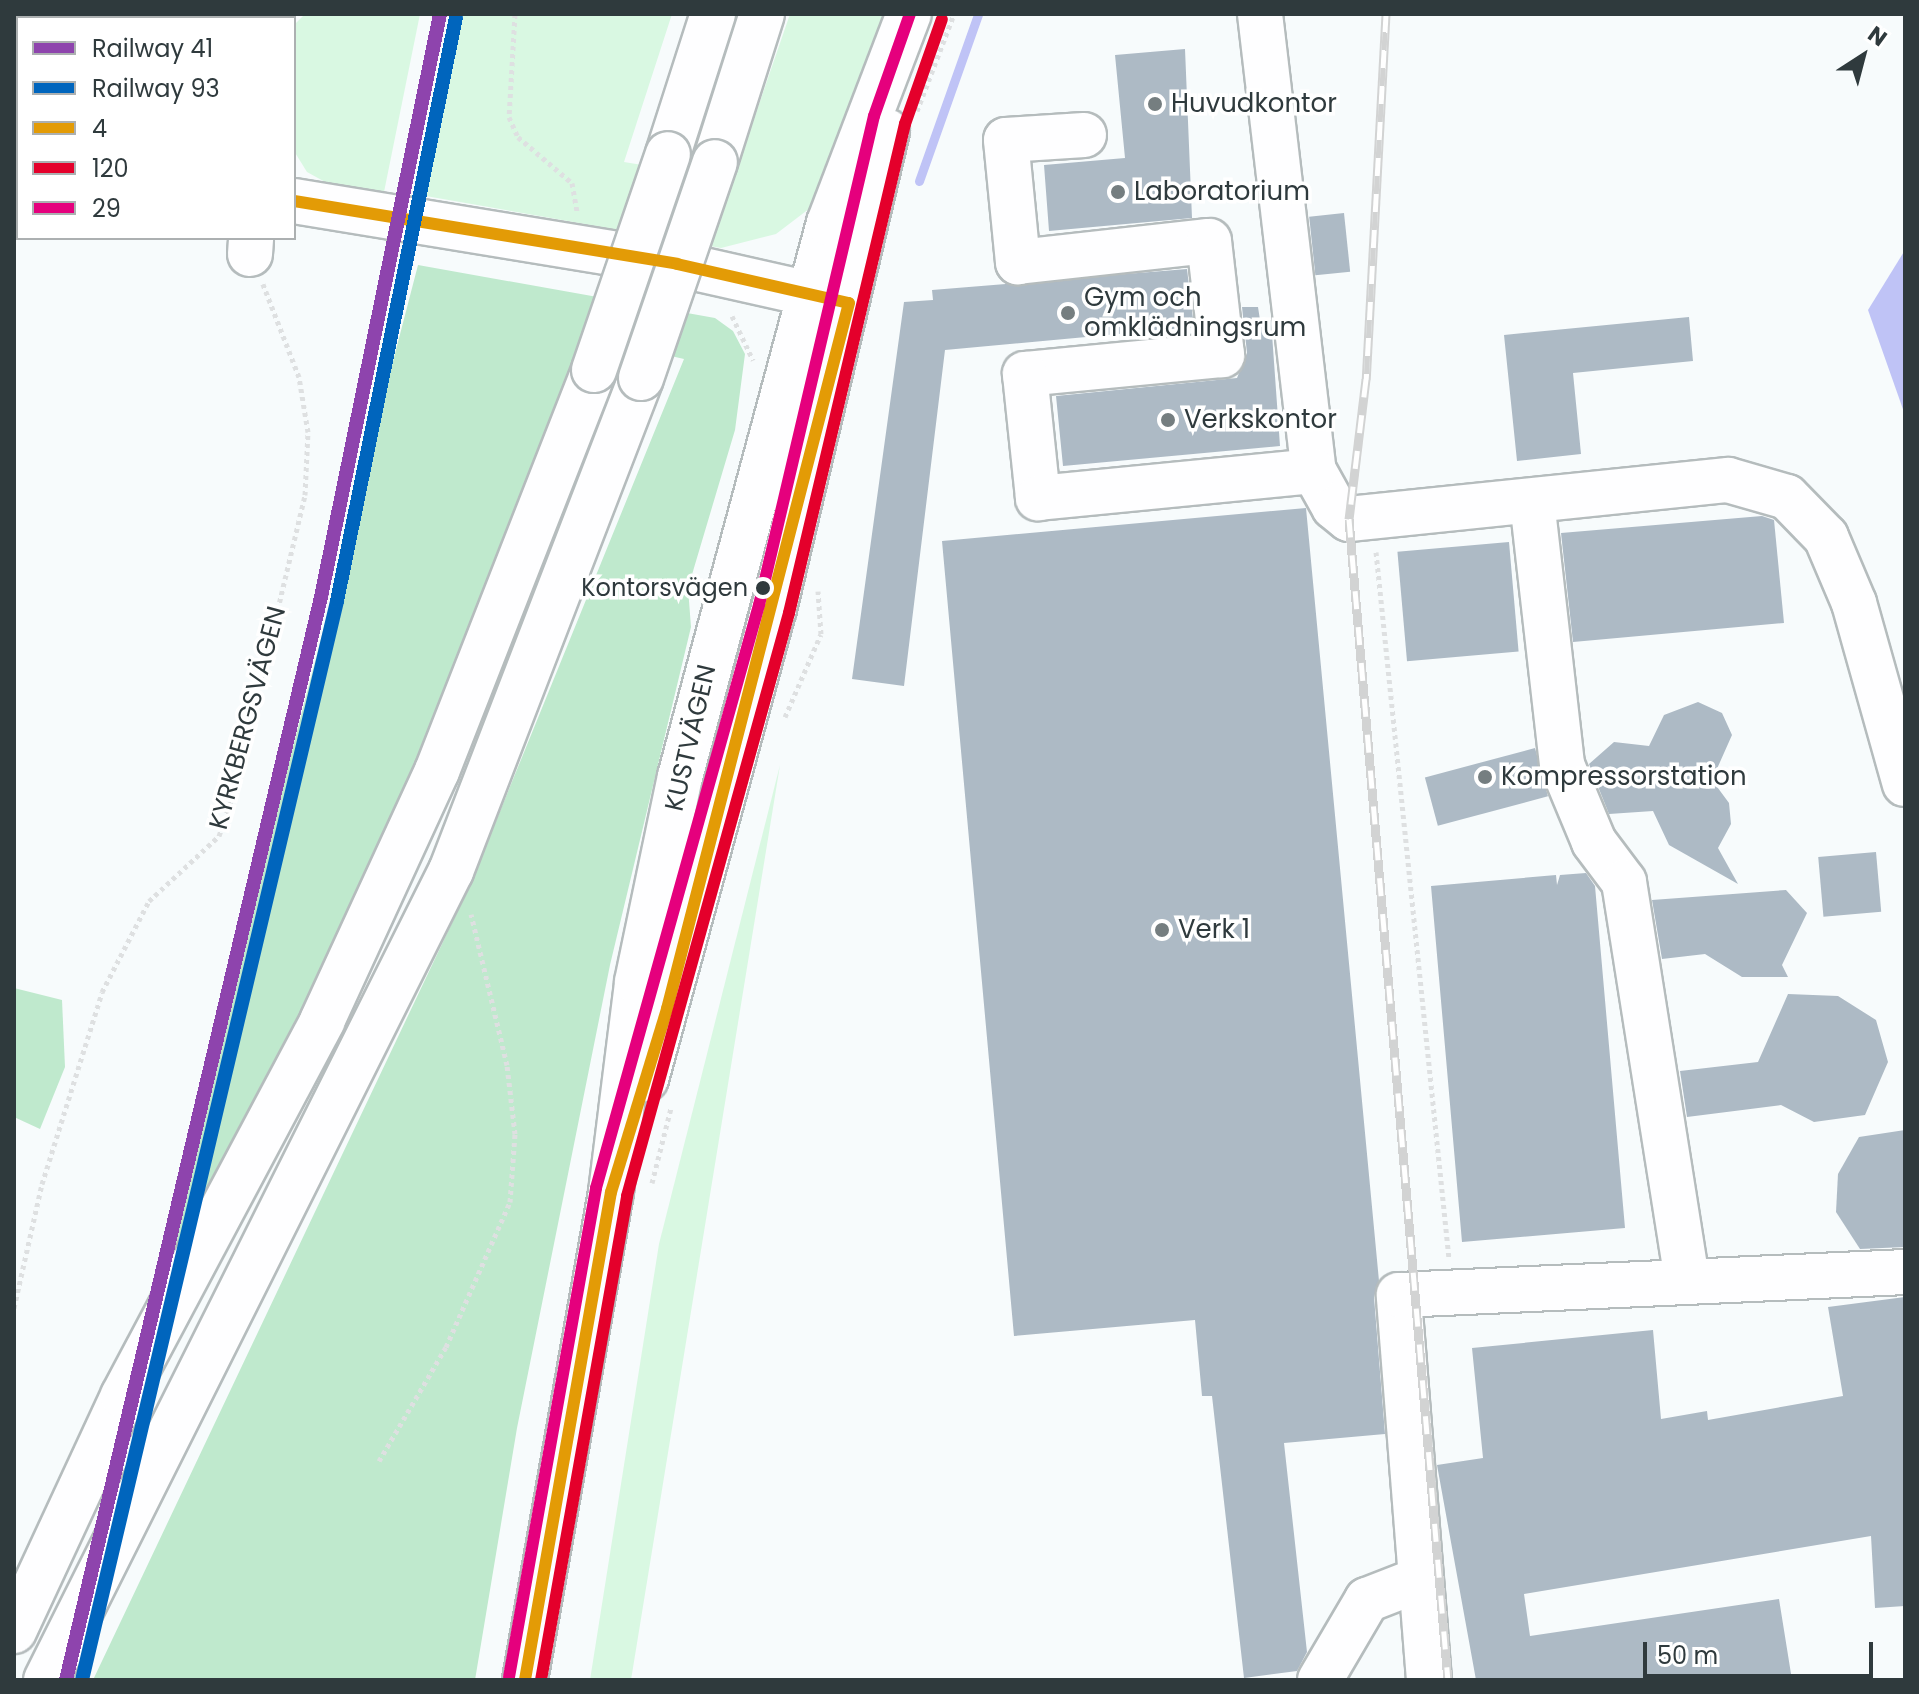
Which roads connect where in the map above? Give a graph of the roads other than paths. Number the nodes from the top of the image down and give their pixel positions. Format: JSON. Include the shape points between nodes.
{"nodes":[{"id":1,"x":713,"y":14,"type":"edge"},
{"id":2,"x":762,"y":14,"type":"edge"},
{"id":3,"x":909,"y":14,"type":"edge"},
{"id":4,"x":927,"y":14,"type":"edge"},
{"id":5,"x":1260,"y":14,"type":"edge"},
{"id":6,"x":1084,"y":135,"type":"dead end"},
{"id":7,"x":296,"y":201,"type":"edge"},
{"id":8,"x":829,"y":298,"type":"junction"},
{"id":9,"x":1314,"y":471,"type":"junction"},
{"id":10,"x":1532,"y":501,"type":"junction"},
{"id":11,"x":1905,"y":784,"type":"edge"},
{"id":12,"x":1905,"y":1272,"type":"edge"},
{"id":13,"x":1687,"y":1279,"type":"junction"},
{"id":14,"x":1416,"y":1581,"type":"junction"},
{"id":15,"x":14,"y":1631,"type":"edge"},
{"id":16,"x":46,"y":1680,"type":"edge"},
{"id":17,"x":525,"y":1680,"type":"edge"},
{"id":18,"x":1320,"y":1680,"type":"edge"},
{"id":19,"x":1429,"y":1680,"type":"edge"}],
"edges":[{"from":1,"to":15,"type":"main road","bridge":true,"via":[[594,370],[437,771],[322,1021],[123,1396]]},
{"from":2,"to":16,"type":"main road","bridge":true,"via":[[641,378],[451,871]]},
{"from":3,"to":8,"type":"main road"},
{"from":4,"to":8,"type":"main road"},
{"from":5,"to":9,"type":"main road"},
{"from":6,"to":9,"type":"main road","via":[[1006,140],[1018,262],[1209,241],[1222,355],[1025,374],[1038,498]]},
{"from":7,"to":8,"type":"main road"},
{"from":8,"to":17,"type":"main road","name":"KUSTVÄGEN","via":[[667,1009],[611,1192]]},
{"from":9,"to":10,"type":"main road","via":[[1349,519]]},
{"from":10,"to":11,"type":"main road","via":[[1728,480],[1787,497],[1826,537],[1849,590]]},
{"from":10,"to":13,"type":"main road","via":[[1562,765],[1594,842],[1624,882]]},
{"from":12,"to":13,"type":"main road"},
{"from":13,"to":14,"type":"main road","via":[[1399,1295]]},
{"from":14,"to":18,"type":"main road","via":[[1367,1600]]},
{"from":14,"to":19,"type":"main road"}]}
